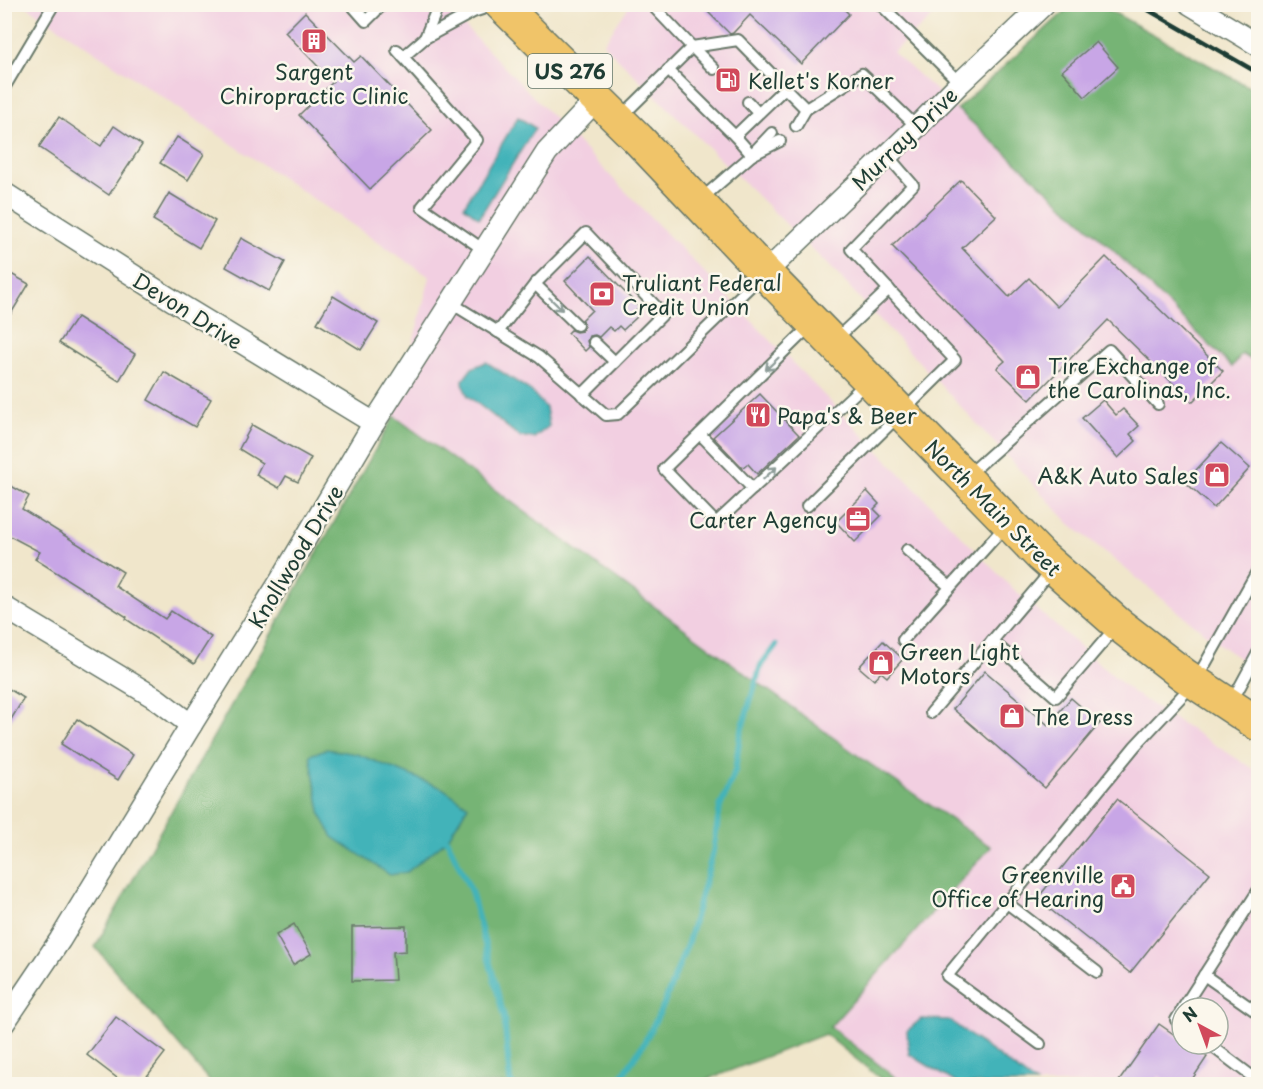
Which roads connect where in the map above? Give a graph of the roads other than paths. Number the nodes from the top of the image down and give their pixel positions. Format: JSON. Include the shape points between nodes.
{"nodes":[{"id":1,"x":54,"y":4,"type":"edge"},
{"id":2,"x":351,"y":4,"type":"edge"},
{"id":3,"x":383,"y":4,"type":"edge"},
{"id":4,"x":438,"y":4,"type":"edge"},
{"id":5,"x":499,"y":4,"type":"edge"},
{"id":6,"x":651,"y":4,"type":"edge"},
{"id":7,"x":880,"y":4,"type":"edge"},
{"id":8,"x":1044,"y":4,"type":"edge"},
{"id":9,"x":1190,"y":4,"type":"edge"},
{"id":10,"x":425,"y":38,"type":"junction"},
{"id":11,"x":1258,"y":45,"type":"edge"},
{"id":12,"x":692,"y":47,"type":"junction"},
{"id":13,"x":714,"y":69,"type":"dead end"},
{"id":14,"x":668,"y":70,"type":"junction"},
{"id":15,"x":960,"y":83,"type":"junction"},
{"id":16,"x":4,"y":88,"type":"edge"},
{"id":17,"x":785,"y":88,"type":"junction"},
{"id":18,"x":748,"y":102,"type":"dead end"},
{"id":19,"x":608,"y":109,"type":"junction"},
{"id":20,"x":806,"y":109,"type":"junction"},
{"id":21,"x":758,"y":113,"type":"junction"},
{"id":22,"x":793,"y":122,"type":"dead end"},
{"id":23,"x":917,"y":127,"type":"junction"},
{"id":24,"x":735,"y":136,"type":"junction"},
{"id":25,"x":776,"y":137,"type":"dead end"},
{"id":26,"x":752,"y":155,"type":"junction"},
{"id":27,"x":887,"y":155,"type":"junction"},
{"id":28,"x":4,"y":193,"type":"edge"},
{"id":29,"x":698,"y":202,"type":"junction"},
{"id":30,"x":484,"y":250,"type":"junction"},
{"id":31,"x":765,"y":273,"type":"junction"},
{"id":32,"x":535,"y":284,"type":"junction"},
{"id":33,"x":888,"y":289,"type":"junction"},
{"id":34,"x":451,"y":303,"type":"junction"},
{"id":35,"x":577,"y":325,"type":"dead end"},
{"id":36,"x":498,"y":332,"type":"junction"},
{"id":37,"x":823,"y":332,"type":"junction"},
{"id":38,"x":594,"y":342,"type":"dead end"},
{"id":39,"x":615,"y":362,"type":"junction"},
{"id":40,"x":869,"y":380,"type":"junction"},
{"id":41,"x":582,"y":395,"type":"junction"},
{"id":42,"x":1158,"y":404,"type":"dead end"},
{"id":43,"x":901,"y":413,"type":"junction"},
{"id":44,"x":374,"y":423,"type":"junction"},
{"id":45,"x":700,"y":434,"type":"junction"},
{"id":46,"x":965,"y":478,"type":"junction"},
{"id":47,"x":753,"y":489,"type":"junction"},
{"id":48,"x":807,"y":506,"type":"dead end"},
{"id":49,"x":1008,"y":523,"type":"junction"},
{"id":50,"x":908,"y":550,"type":"dead end"},
{"id":51,"x":1054,"y":568,"type":"junction"},
{"id":52,"x":1258,"y":570,"type":"edge"},
{"id":53,"x":950,"y":587,"type":"junction"},
{"id":54,"x":4,"y":607,"type":"edge"},
{"id":55,"x":1118,"y":624,"type":"junction"},
{"id":56,"x":903,"y":640,"type":"dead end"},
{"id":57,"x":992,"y":641,"type":"junction"},
{"id":58,"x":1258,"y":653,"type":"edge"},
{"id":59,"x":1195,"y":682,"type":"junction"},
{"id":60,"x":1230,"y":706,"type":"junction"},
{"id":61,"x":931,"y":713,"type":"dead end"},
{"id":62,"x":1258,"y":724,"type":"edge"},
{"id":63,"x":191,"y":725,"type":"junction"},
{"id":64,"x":1258,"y":891,"type":"edge"},
{"id":65,"x":1007,"y":903,"type":"junction"},
{"id":66,"x":1097,"y":972,"type":"dead end"},
{"id":67,"x":1204,"y":975,"type":"junction"},
{"id":68,"x":1191,"y":996,"type":"edge"},
{"id":69,"x":1258,"y":1013,"type":"edge"},
{"id":70,"x":6,"y":1018,"type":"edge"},
{"id":71,"x":1040,"y":1044,"type":"dead end"},
{"id":72,"x":1225,"y":1056,"type":"edge"},
{"id":73,"x":1258,"y":1081,"type":"edge"}],
"edges":[{"from":1,"to":16,"type":"lane"},
{"from":2,"to":3,"type":"lane","via":[[366,21]]},
{"from":4,"to":10,"type":"lane"},
{"from":5,"to":10,"type":"lane","via":[[473,12]]},
{"from":5,"to":19,"type":"main road","name":"North Main Street","number":"US 276"},
{"from":6,"to":12,"type":"lane"},
{"from":7,"to":15,"type":"lane"},
{"from":8,"to":15,"type":"street","name":"Murray Drive"},
{"from":9,"to":11,"type":"street"},
{"from":10,"to":30,"type":"lane","via":[[400,53],[477,140],[422,207]]},
{"from":12,"to":13,"type":"lane"},
{"from":12,"to":14,"type":"lane"},
{"from":12,"to":17,"type":"lane","via":[[738,40]]},
{"from":14,"to":19,"type":"lane"},
{"from":14,"to":24,"type":"lane"},
{"from":15,"to":23,"type":"street","name":"Murray Drive"},
{"from":17,"to":20,"type":"lane"},
{"from":17,"to":21,"type":"lane"},
{"from":18,"to":21,"type":"lane"},
{"from":19,"to":29,"type":"main road","name":"North Main Street","number":"US 276"},
{"from":19,"to":30,"type":"street","name":"Knollwood Drive","via":[[547,152]]},
{"from":20,"to":22,"type":"lane"},
{"from":20,"to":23,"type":"lane","via":[[862,74]]},
{"from":21,"to":24,"type":"lane"},
{"from":23,"to":27,"type":"street","name":"Murray Drive"},
{"from":24,"to":26,"type":"lane"},
{"from":25,"to":26,"type":"lane"},
{"from":26,"to":29,"type":"lane"},
{"from":27,"to":31,"type":"street","name":"Murray Drive"},
{"from":27,"to":33,"type":"lane","via":[[913,185],[851,249]]},
{"from":28,"to":44,"type":"street","name":"Devon Drive"},
{"from":29,"to":31,"type":"main road","name":"North Main Street","number":"US 276"},
{"from":30,"to":34,"type":"street","name":"Knollwood Drive"},
{"from":31,"to":37,"type":"main road","name":"North Main Street","number":"US 276"},
{"from":31,"to":41,"type":"lane","via":[[618,414],[606,416]]},
{"from":32,"to":35,"type":"lane","one_way":true},
{"from":32,"to":36,"type":"lane"},
{"from":32,"to":39,"type":"lane","via":[[586,233],[663,314]]},
{"from":33,"to":37,"type":"lane"},
{"from":33,"to":43,"type":"lane","via":[[955,360]]},
{"from":34,"to":36,"type":"lane"},
{"from":34,"to":44,"type":"street","name":"Knollwood Drive"},
{"from":36,"to":41,"type":"lane","via":[[539,357]]},
{"from":37,"to":40,"type":"main road","name":"North Main Street","number":"US 276"},
{"from":37,"to":45,"type":"lane","one_way":true},
{"from":38,"to":39,"type":"lane"},
{"from":39,"to":41,"type":"lane"},
{"from":40,"to":43,"type":"main road","name":"North Main Street","number":"US 276"},
{"from":47,"to":40,"type":"lane","one_way":true},
{"from":42,"to":46,"type":"lane","via":[[1109,350]]},
{"from":43,"to":46,"type":"main road","name":"North Main Street","number":"US 276"},
{"from":43,"to":48,"type":"lane"},
{"from":44,"to":63,"type":"street","name":"Knollwood Drive"},
{"from":45,"to":47,"type":"lane"},
{"from":45,"to":47,"type":"lane","via":[[664,469],[716,524]]},
{"from":46,"to":49,"type":"main road","name":"North Main Street","number":"US 276"},
{"from":49,"to":51,"type":"main road","name":"North Main Street","number":"US 276"},
{"from":49,"to":53,"type":"lane"},
{"from":50,"to":53,"type":"lane"},
{"from":51,"to":55,"type":"main road","name":"North Main Street","number":"US 276"},
{"from":51,"to":57,"type":"lane"},
{"from":52,"to":59,"type":"lane"},
{"from":53,"to":56,"type":"lane"},
{"from":54,"to":63,"type":"street","via":[[157,699]]},
{"from":55,"to":57,"type":"lane","via":[[1056,697]]},
{"from":55,"to":59,"type":"main road","name":"North Main Street","number":"US 276"},
{"from":57,"to":61,"type":"lane"},
{"from":58,"to":60,"type":"lane"},
{"from":59,"to":60,"type":"main road","name":"North Main Street","number":"US 276"},
{"from":59,"to":65,"type":"lane","via":[[1135,746]]},
{"from":60,"to":62,"type":"main road","name":"North Main Street","number":"US 276"},
{"from":63,"to":70,"type":"street","name":"Knollwood Drive","via":[[60,940]]},
{"from":64,"to":67,"type":"lane"},
{"from":65,"to":66,"type":"lane"},
{"from":65,"to":71,"type":"lane","via":[[947,976]]},
{"from":67,"to":68,"type":"lane"},
{"from":67,"to":69,"type":"lane"},
{"from":72,"to":73,"type":"lane"}]}
